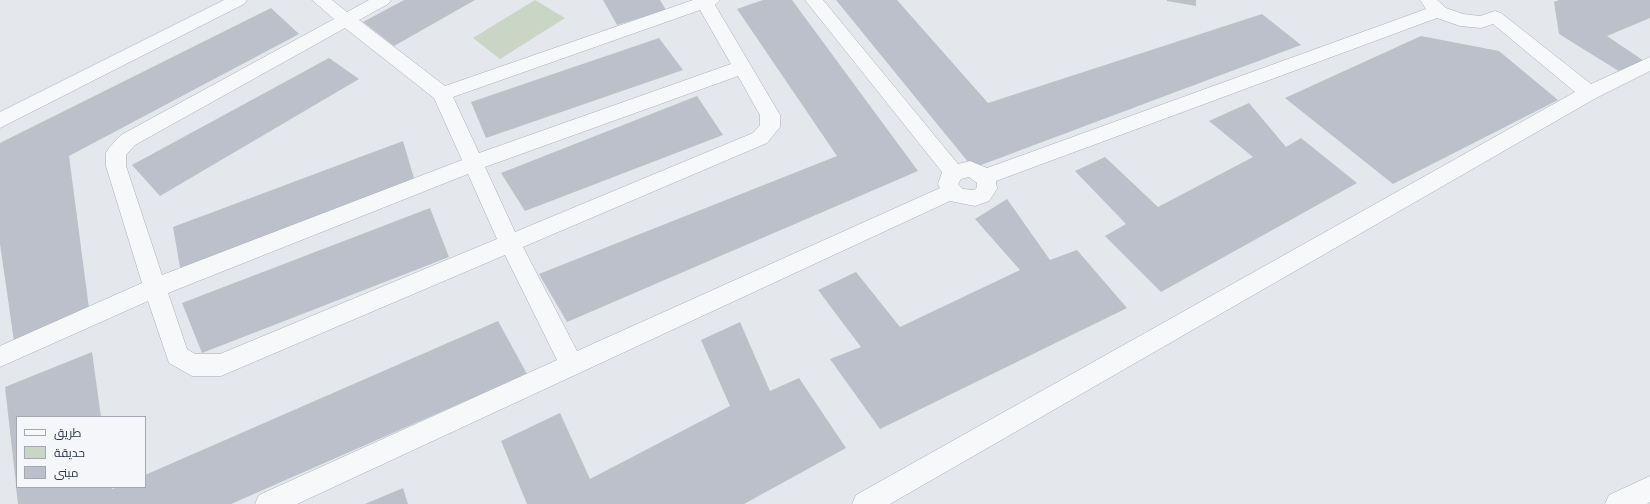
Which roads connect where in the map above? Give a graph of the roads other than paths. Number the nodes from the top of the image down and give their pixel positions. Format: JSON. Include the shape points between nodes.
{"nodes":[{"id":1,"x":238,"y":0,"type":"edge"},
{"id":2,"x":321,"y":0,"type":"edge"},
{"id":3,"x":382,"y":0,"type":"edge"},
{"id":4,"x":814,"y":0,"type":"edge"},
{"id":5,"x":706,"y":1,"type":"edge"},
{"id":6,"x":1433,"y":5,"type":"edge"},
{"id":7,"x":1495,"y":8,"type":"edge"},
{"id":8,"x":346,"y":20,"type":"junction"},
{"id":9,"x":1650,"y":63,"type":"edge"},
{"id":10,"x":742,"y":67,"type":"junction"},
{"id":11,"x":1589,"y":93,"type":"junction"},
{"id":12,"x":442,"y":94,"type":"junction"},
{"id":13,"x":0,"y":121,"type":"edge"},
{"id":14,"x":474,"y":163,"type":"junction"},
{"id":15,"x":984,"y":177,"type":"junction"},
{"id":16,"x":953,"y":182,"type":"junction"},
{"id":17,"x":510,"y":244,"type":"junction"},
{"id":18,"x":155,"y":288,"type":"junction"},
{"id":19,"x":0,"y":357,"type":"edge"},
{"id":20,"x":572,"y":365,"type":"junction"},
{"id":21,"x":1650,"y":489,"type":"edge"},
{"id":22,"x":268,"y":504,"type":"edge"},
{"id":23,"x":865,"y":504,"type":"edge"},
{"id":24,"x":1618,"y":504,"type":"edge"}],
"edges":[{"from":1,"to":13,"type":"street"},
{"from":2,"to":8,"type":"street"},
{"from":3,"to":8,"type":"street"},
{"from":4,"to":16,"type":"street"},
{"from":5,"to":10,"type":"street"},
{"from":5,"to":12,"type":"street"},
{"from":6,"to":7,"type":"street","via":[[1460,20],[1481,22]]},
{"from":6,"to":15,"type":"street"},
{"from":7,"to":11,"type":"street"},
{"from":8,"to":12,"type":"street"},
{"from":8,"to":18,"type":"street","via":[[128,140],[116,152],[116,166]]},
{"from":9,"to":11,"type":"street"},
{"from":10,"to":14,"type":"street"},
{"from":10,"to":17,"type":"street","via":[[770,115],[770,127],[760,138]]},
{"from":11,"to":23,"type":"street"},
{"from":12,"to":14,"type":"street"},
{"from":14,"to":17,"type":"street"},
{"from":14,"to":18,"type":"street"},
{"from":15,"to":16,"type":"street","via":[[970,169]]},
{"from":15,"to":16,"type":"street","via":[[987,190],[975,198],[958,196]]},
{"from":16,"to":20,"type":"street"},
{"from":17,"to":18,"type":"street","via":[[221,365],[192,365],[177,356]]},
{"from":17,"to":20,"type":"street"},
{"from":18,"to":19,"type":"street"},
{"from":20,"to":22,"type":"street"},
{"from":21,"to":24,"type":"street"}]}
